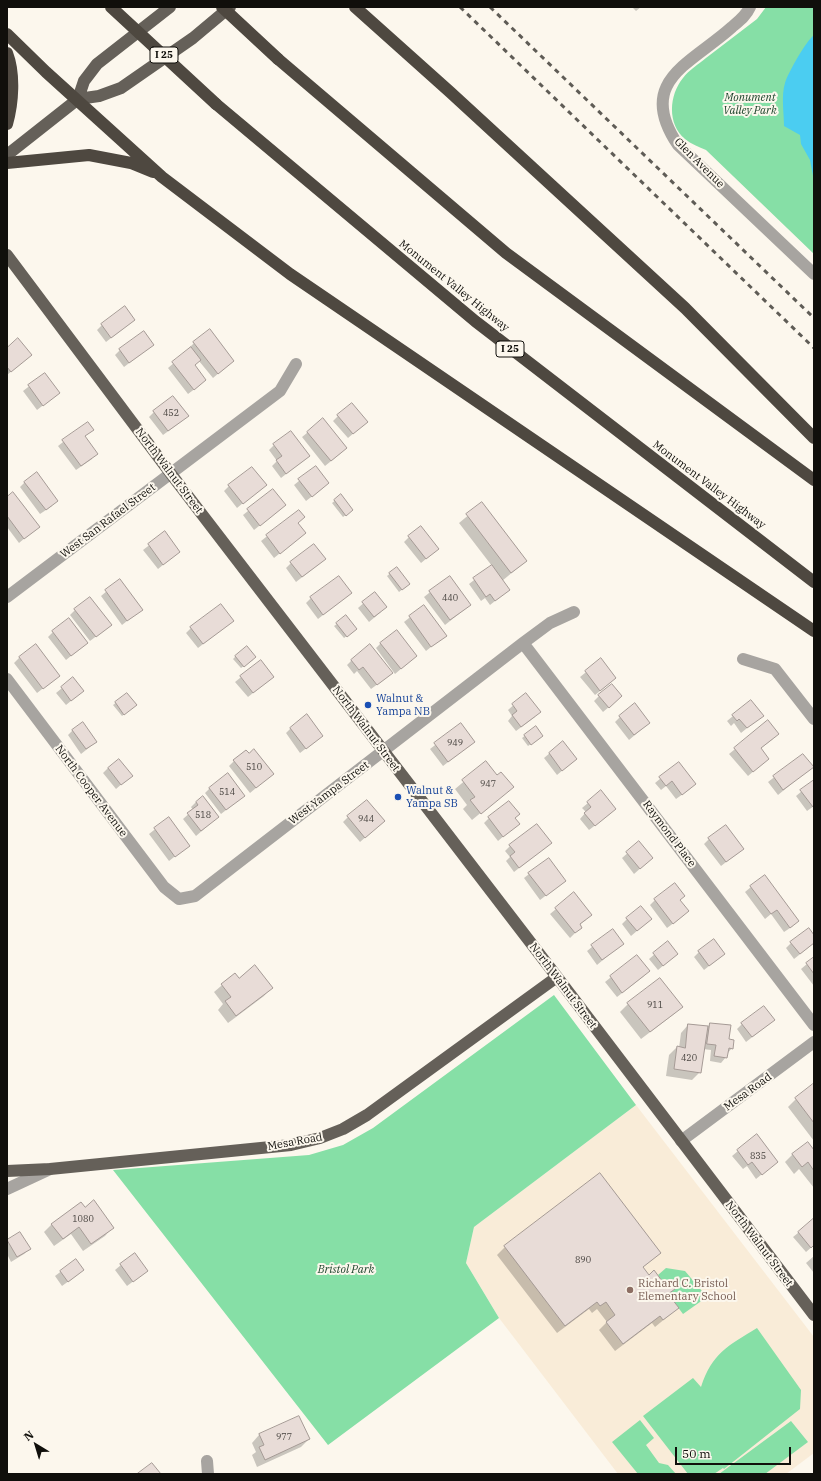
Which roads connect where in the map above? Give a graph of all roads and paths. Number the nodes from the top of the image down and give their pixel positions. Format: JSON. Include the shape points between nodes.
{"nodes":[{"id":1,"x":111,"y":7,"type":"edge"},
{"id":2,"x":170,"y":7,"type":"edge"},
{"id":3,"x":222,"y":7,"type":"edge"},
{"id":4,"x":230,"y":7,"type":"edge"},
{"id":5,"x":355,"y":7,"type":"edge"},
{"id":6,"x":750,"y":7,"type":"edge"},
{"id":7,"x":7,"y":34,"type":"edge"},
{"id":8,"x":7,"y":54,"type":"edge"},
{"id":9,"x":78,"y":99,"type":"junction"},
{"id":10,"x":7,"y":124,"type":"edge"},
{"id":11,"x":7,"y":155,"type":"edge"},
{"id":12,"x":7,"y":163,"type":"edge"},
{"id":13,"x":162,"y":177,"type":"junction"},
{"id":14,"x":7,"y":255,"type":"edge"},
{"id":15,"x":814,"y":274,"type":"edge"},
{"id":16,"x":296,"y":364,"type":"dead end"},
{"id":17,"x":814,"y":438,"type":"edge"},
{"id":18,"x":171,"y":474,"type":"junction"},
{"id":19,"x":814,"y":480,"type":"edge"},
{"id":20,"x":814,"y":582,"type":"edge"},
{"id":21,"x":7,"y":597,"type":"edge"},
{"id":22,"x":574,"y":612,"type":"dead end"},
{"id":23,"x":814,"y":631,"type":"edge"},
{"id":24,"x":524,"y":643,"type":"junction"},
{"id":25,"x":743,"y":659,"type":"dead end"},
{"id":26,"x":7,"y":679,"type":"edge"},
{"id":27,"x":814,"y":719,"type":"edge"},
{"id":28,"x":383,"y":752,"type":"junction"},
{"id":29,"x":179,"y":899,"type":"joint"},
{"id":30,"x":557,"y":977,"type":"junction"},
{"id":31,"x":814,"y":1026,"type":"edge"},
{"id":32,"x":814,"y":1042,"type":"edge"},
{"id":33,"x":681,"y":1141,"type":"junction"},
{"id":34,"x":50,"y":1169,"type":"junction"},
{"id":35,"x":7,"y":1171,"type":"edge"},
{"id":36,"x":7,"y":1189,"type":"edge"},
{"id":37,"x":814,"y":1315,"type":"edge"},
{"id":38,"x":207,"y":1461,"type":"dead end"},
{"id":39,"x":208,"y":1474,"type":"edge"}],
"edges":[{"from":1,"to":20,"type":"highway","name":"Monument Valley Highway","number":"I 25","bridge":true,"via":[[216,104],[474,321]]},
{"from":2,"to":9,"type":"main road","via":[[97,64],[84,81]]},
{"from":3,"to":19,"type":"highway","bridge":true,"via":[[278,59],[506,253]]},
{"from":4,"to":9,"type":"main road","via":[[193,38],[121,88],[99,96]]},
{"from":5,"to":17,"type":"highway","via":[[685,308]]},
{"from":6,"to":15,"type":"street","name":"Glen Avenue","via":[[748,13],[677,71],[671,79],[663,100],[664,122],[678,145]]},
{"from":7,"to":9,"type":"highway"},
{"from":8,"to":10,"type":"highway","via":[[12,91]]},
{"from":9,"to":11,"type":"main road"},
{"from":9,"to":13,"type":"highway"},
{"from":12,"to":13,"type":"highway","via":[[89,155],[131,163]]},
{"from":13,"to":23,"type":"highway","via":[[290,274]]},
{"from":14,"to":18,"type":"main road","name":"North Walnut Street"},
{"from":16,"to":18,"type":"street","name":"West San Rafael Street","via":[[280,392]]},
{"from":18,"to":21,"type":"street","name":"West San Rafael Street"},
{"from":18,"to":28,"type":"main road","name":"North Walnut Street"},
{"from":22,"to":24,"type":"street","name":"West Yampa Street","via":[[550,623]]},
{"from":24,"to":28,"type":"street","name":"West Yampa Street"},
{"from":24,"to":31,"type":"street","name":"Raymond Place"},
{"from":25,"to":27,"type":"street","via":[[775,668]]},
{"from":26,"to":29,"type":"street","name":"North Cooper Avenue","via":[[164,887]]},
{"from":28,"to":29,"type":"street","name":"West Yampa Street","via":[[195,896]]},
{"from":28,"to":30,"type":"main road","name":"North Walnut Street"},
{"from":30,"to":33,"type":"main road","name":"North Walnut Street"},
{"from":30,"to":34,"type":"main road","name":"Mesa Road","via":[[367,1115],[343,1129],[320,1138],[291,1145]]},
{"from":32,"to":33,"type":"street","name":"Mesa Road"},
{"from":33,"to":37,"type":"main road","name":"North Walnut Street"},
{"from":34,"to":35,"type":"main road","name":"Mesa Road"},
{"from":34,"to":36,"type":"street"},
{"from":38,"to":39,"type":"street"}]}
